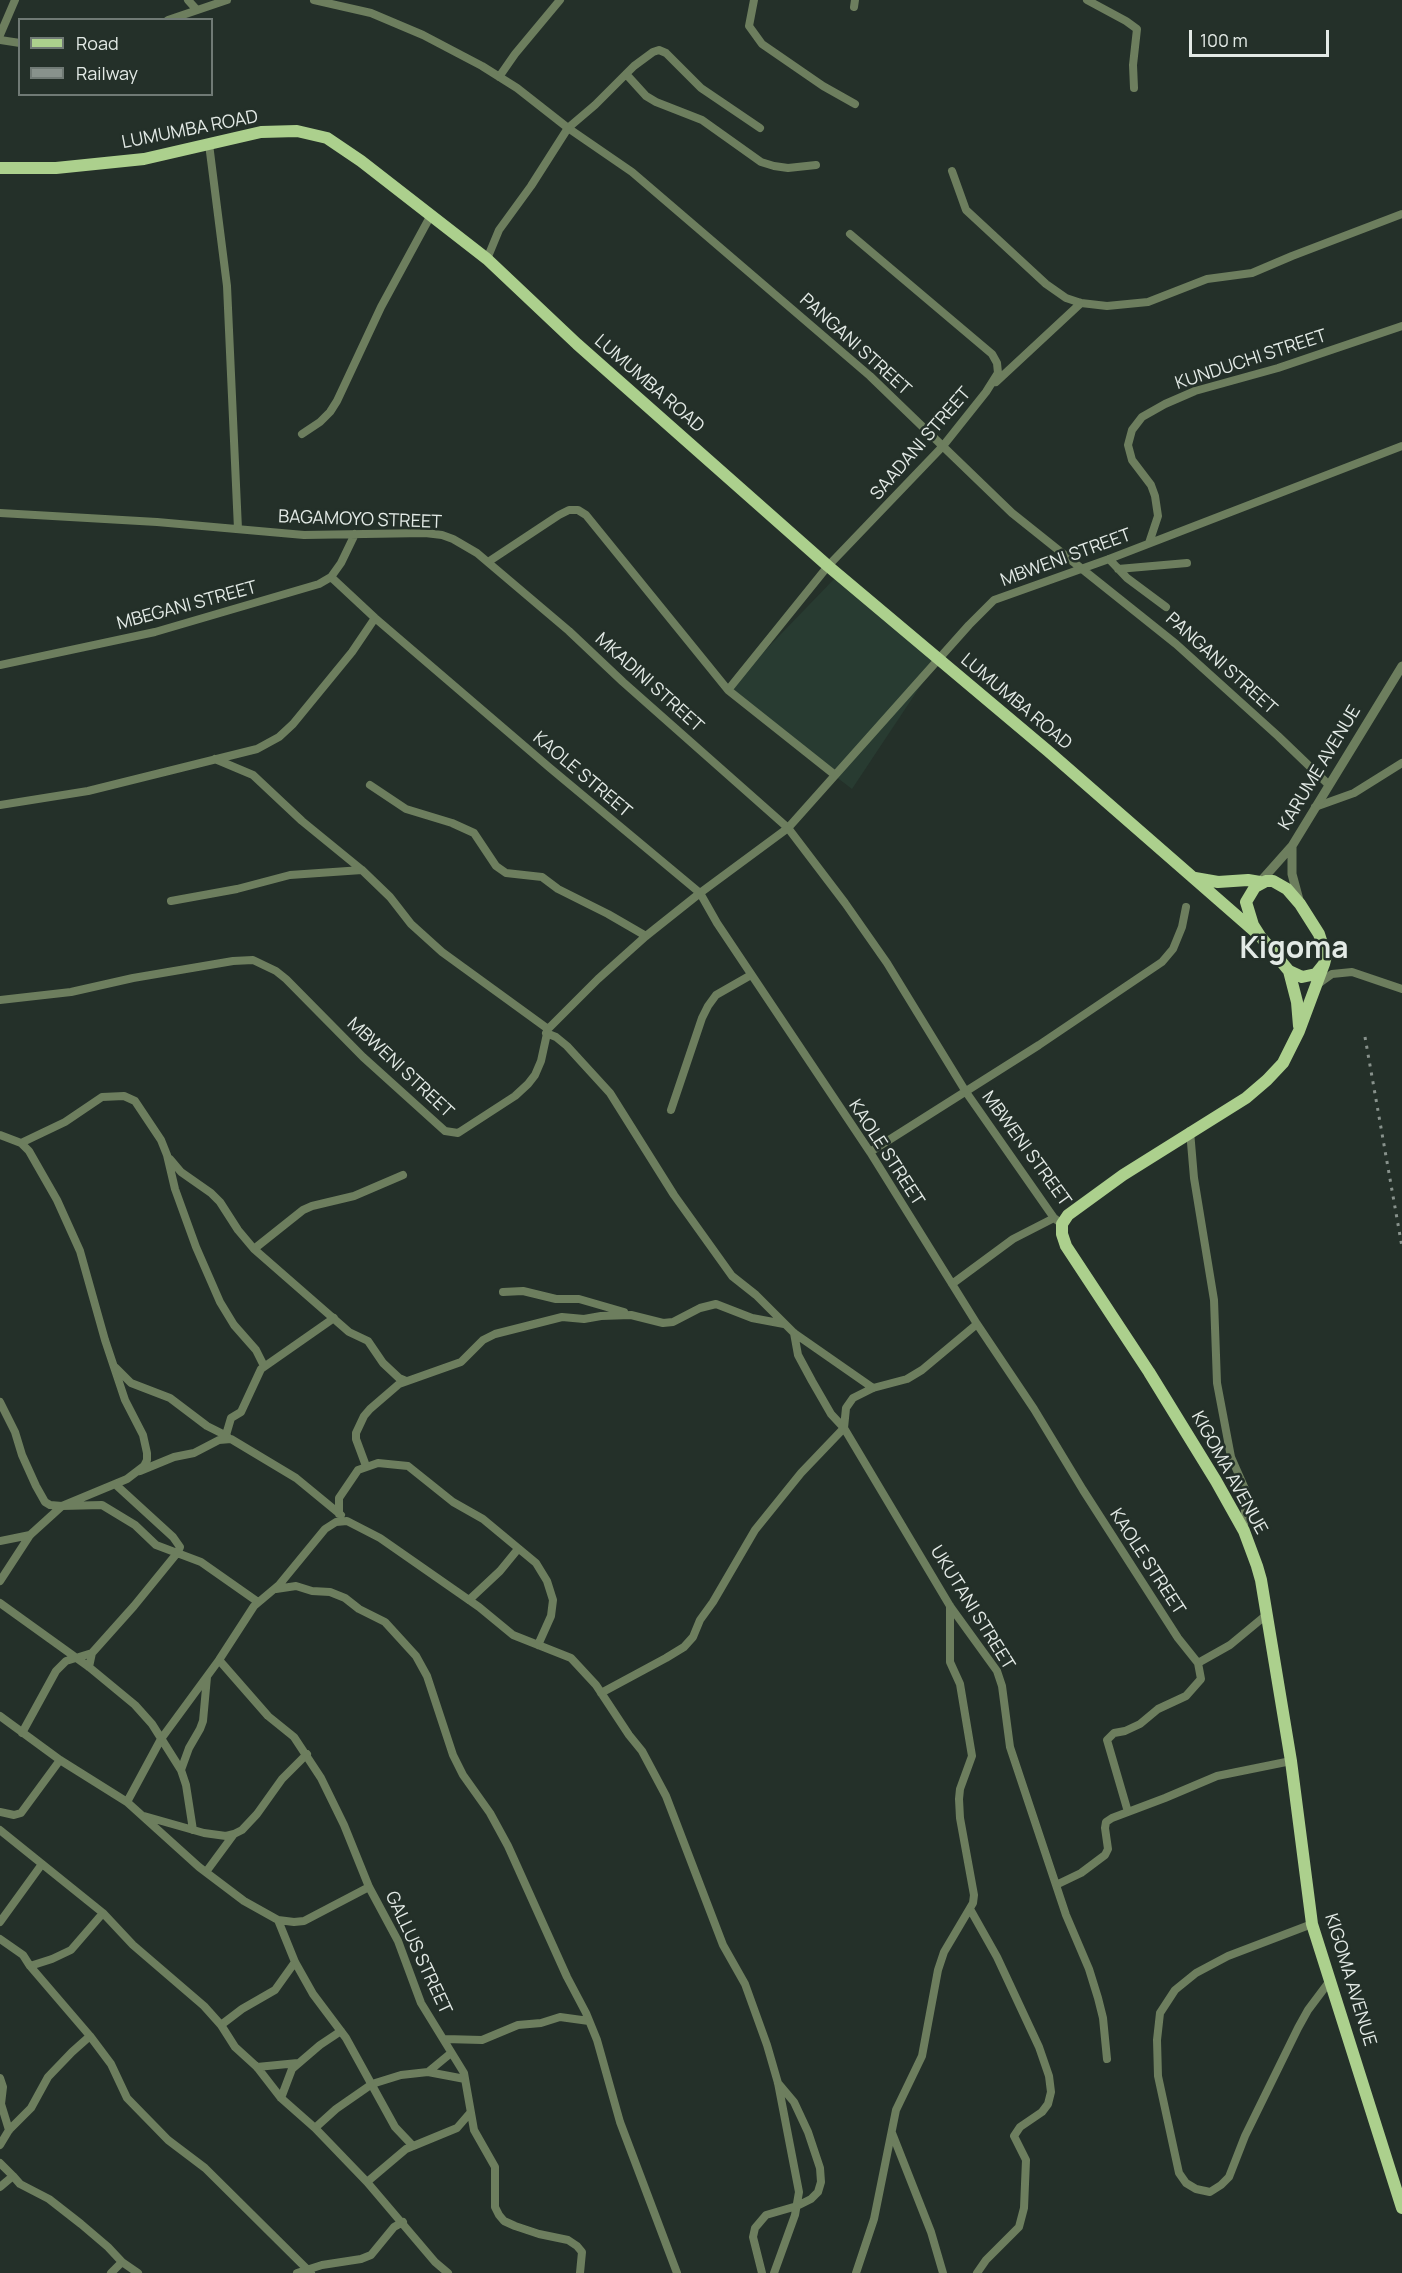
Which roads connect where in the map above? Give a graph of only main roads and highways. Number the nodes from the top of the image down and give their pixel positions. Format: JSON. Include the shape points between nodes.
{"nodes":[{"id":1,"x":0,"y":168,"type":"edge"},
{"id":2,"x":1194,"y":878,"type":"junction"},
{"id":3,"x":1260,"y":882,"type":"junction"},
{"id":4,"x":1260,"y":936,"type":"junction"},
{"id":5,"x":1324,"y":964,"type":"junction"},
{"id":6,"x":1289,"y":971,"type":"junction"},
{"id":7,"x":1299,"y":1030,"type":"junction"},
{"id":8,"x":1402,"y":2208,"type":"edge"}],
"edges":[{"from":1,"to":2,"type":"main road","name":"LUMUMBA ROAD","via":[[56,168],[144,159],[261,132],[297,131],[327,138],[487,259],[828,566]]},
{"from":2,"to":3,"type":"main road"},
{"from":2,"to":4,"type":"main road","name":"LUMUMBA ROAD"},
{"from":3,"to":4,"type":"main road","via":[[1246,902]]},
{"from":3,"to":5,"type":"main road","via":[[1281,884],[1300,904],[1324,945]]},
{"from":4,"to":6,"type":"main road"},
{"from":5,"to":6,"type":"main road","via":[[1308,977]]},
{"from":5,"to":7,"type":"main road"},
{"from":6,"to":7,"type":"main road"},
{"from":7,"to":8,"type":"main road","name":"KIGOMA AVENUE","via":[[1283,1063],[1246,1098],[1123,1174],[1058,1221],[1066,1246],[1160,1390],[1244,1531],[1261,1580],[1291,1761],[1312,1924]]}]}
